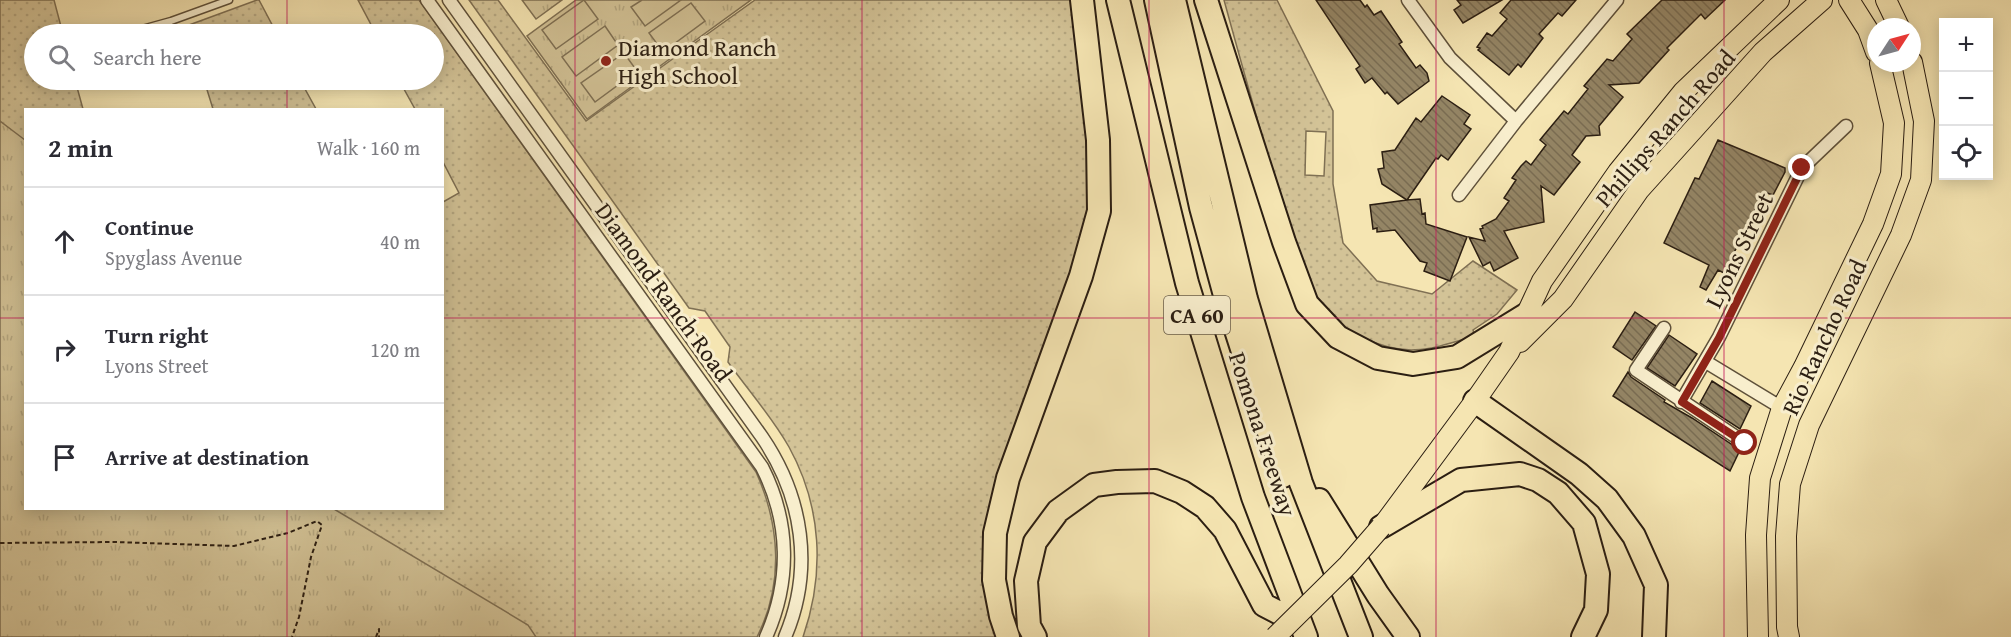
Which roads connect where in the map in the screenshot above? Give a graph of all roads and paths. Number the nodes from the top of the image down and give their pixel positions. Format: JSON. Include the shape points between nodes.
{"nodes":[{"id":1,"x":229,"y":0,"type":"edge"},
{"id":2,"x":427,"y":0,"type":"edge"},
{"id":3,"x":449,"y":0,"type":"edge"},
{"id":4,"x":1082,"y":0,"type":"edge"},
{"id":5,"x":1118,"y":0,"type":"edge"},
{"id":6,"x":1156,"y":0,"type":"edge"},
{"id":7,"x":1174,"y":0,"type":"edge"},
{"id":8,"x":1206,"y":0,"type":"edge"},
{"id":9,"x":1408,"y":0,"type":"edge"},
{"id":10,"x":1617,"y":0,"type":"edge"},
{"id":11,"x":1779,"y":0,"type":"edge"},
{"id":12,"x":1822,"y":0,"type":"edge"},
{"id":13,"x":1849,"y":0,"type":"edge"},
{"id":14,"x":1886,"y":0,"type":"edge"},
{"id":15,"x":1895,"y":18,"type":"edge"},
{"id":16,"x":155,"y":24,"type":"edge"},
{"id":17,"x":1867,"y":28,"type":"edge"},
{"id":18,"x":1882,"y":72,"type":"edge"},
{"id":19,"x":1914,"y":72,"type":"edge"},
{"id":20,"x":1516,"y":121,"type":"junction"},
{"id":21,"x":1846,"y":126,"type":"dead end"},
{"id":22,"x":1459,"y":195,"type":"dead end"},
{"id":23,"x":1527,"y":314,"type":"junction"},
{"id":24,"x":1664,"y":328,"type":"dead end"},
{"id":25,"x":1509,"y":352,"type":"junction"},
{"id":26,"x":1706,"y":362,"type":"junction"},
{"id":27,"x":1475,"y":401,"type":"junction"},
{"id":28,"x":1682,"y":402,"type":"junction"},
{"id":29,"x":1782,"y":408,"type":"junction"},
{"id":30,"x":1809,"y":425,"type":"junction"},
{"id":31,"x":1745,"y":443,"type":"dead end"},
{"id":32,"x":1294,"y":460,"type":"junction"},
{"id":33,"x":1381,"y":528,"type":"junction"},
{"id":34,"x":0,"y":543,"type":"edge"},
{"id":35,"x":1350,"y":610,"type":"junction"},
{"id":36,"x":1304,"y":630,"type":"edge"},
{"id":37,"x":291,"y":637,"type":"edge"},
{"id":38,"x":766,"y":637,"type":"edge"},
{"id":39,"x":785,"y":637,"type":"edge"},
{"id":40,"x":1008,"y":637,"type":"edge"},
{"id":41,"x":1035,"y":637,"type":"edge"},
{"id":42,"x":1275,"y":637,"type":"edge"},
{"id":43,"x":1361,"y":637,"type":"edge"},
{"id":44,"x":1408,"y":637,"type":"edge"},
{"id":45,"x":1584,"y":637,"type":"edge"},
{"id":46,"x":1654,"y":637,"type":"edge"},
{"id":47,"x":1758,"y":637,"type":"edge"},
{"id":48,"x":1789,"y":637,"type":"edge"}],
"edges":[{"from":1,"to":16,"type":"lane"},
{"from":2,"to":38,"type":"street","name":"Diamond Ranch Road","via":[[762,467],[777,503],[784,544],[784,575],[776,615]]},
{"from":3,"to":39,"type":"street","name":"Diamond Ranch Road","via":[[781,467],[799,521],[802,552],[798,598]]},
{"from":4,"to":40,"type":"highway","via":[[1098,140],[1099,211],[1081,276],[1008,478],[995,533],[994,580]]},
{"from":5,"to":36,"type":"highway","name":"Pomona Freeway","number":"CA 60","via":[[1187,283],[1253,497]]},
{"from":6,"to":35,"type":"highway","via":[[1201,207],[1254,391],[1317,567]]},
{"from":7,"to":32,"type":"highway","name":"Pomona Freeway","number":"CA 60","via":[[1246,299]]},
{"from":8,"to":23,"type":"highway","via":[[1307,304],[1338,337],[1378,357],[1413,364],[1457,357]]},
{"from":9,"to":20,"type":"street","via":[[1450,58]]},
{"from":10,"to":20,"type":"street"},
{"from":11,"to":23,"type":"main road","name":"Phillips Ranch Road","via":[[1683,92],[1618,172],[1542,281]]},
{"from":12,"to":25,"type":"main road","name":"Phillips Ranch Road","via":[[1763,52],[1639,190],[1563,299]]},
{"from":13,"to":17,"type":"main road"},
{"from":14,"to":15,"type":"main road"},
{"from":18,"to":29,"type":"main road","name":"Rio Rancho Road","via":[[1894,123],[1891,174],[1873,224]]},
{"from":19,"to":30,"type":"main road","name":"Rio Rancho Road","via":[[1924,121],[1921,180],[1901,235]]},
{"from":20,"to":22,"type":"street"},
{"from":21,"to":26,"type":"street","name":"Lyons Street","via":[[1802,168]]},
{"from":23,"to":25,"type":"main road","name":"Phillips Ranch Road"},
{"from":24,"to":28,"type":"street","via":[[1636,370]]},
{"from":25,"to":27,"type":"main road","name":"Phillips Ranch Road"},
{"from":26,"to":28,"type":"street","name":"Lyons Street"},
{"from":26,"to":29,"type":"street"},
{"from":27,"to":33,"type":"main road","name":"Phillips Ranch Road"},
{"from":27,"to":46,"type":"highway","via":[[1579,474],[1607,499],[1634,536],[1656,585]]},
{"from":28,"to":31,"type":"street"},
{"from":29,"to":30,"type":"main road"},
{"from":29,"to":47,"type":"main road","name":"Rio Rancho Road","via":[[1760,478],[1756,535]]},
{"from":30,"to":48,"type":"main road","name":"Rio Rancho Road","via":[[1790,484],[1786,536]]},
{"from":32,"to":35,"type":"highway","name":"Pomona Freeway","number":"CA 60"},
{"from":32,"to":44,"type":"highway"},
{"from":33,"to":42,"type":"main road","name":"Phillips Ranch Road","bridge":true},
{"from":33,"to":45,"type":"highway","via":[[1461,480],[1520,474],[1538,480],[1558,493],[1584,524],[1598,574],[1596,610]]},
{"from":34,"to":37,"type":"path","via":[[234,546],[288,533],[317,520],[322,525]]},
{"from":35,"to":43,"type":"highway","name":"Pomona Freeway","number":"CA 60"},
{"from":36,"to":41,"type":"highway","via":[[1264,605],[1225,530],[1205,507],[1182,492],[1155,482],[1117,482],[1094,485],[1058,511],[1035,542],[1026,581],[1029,626]]}]}
